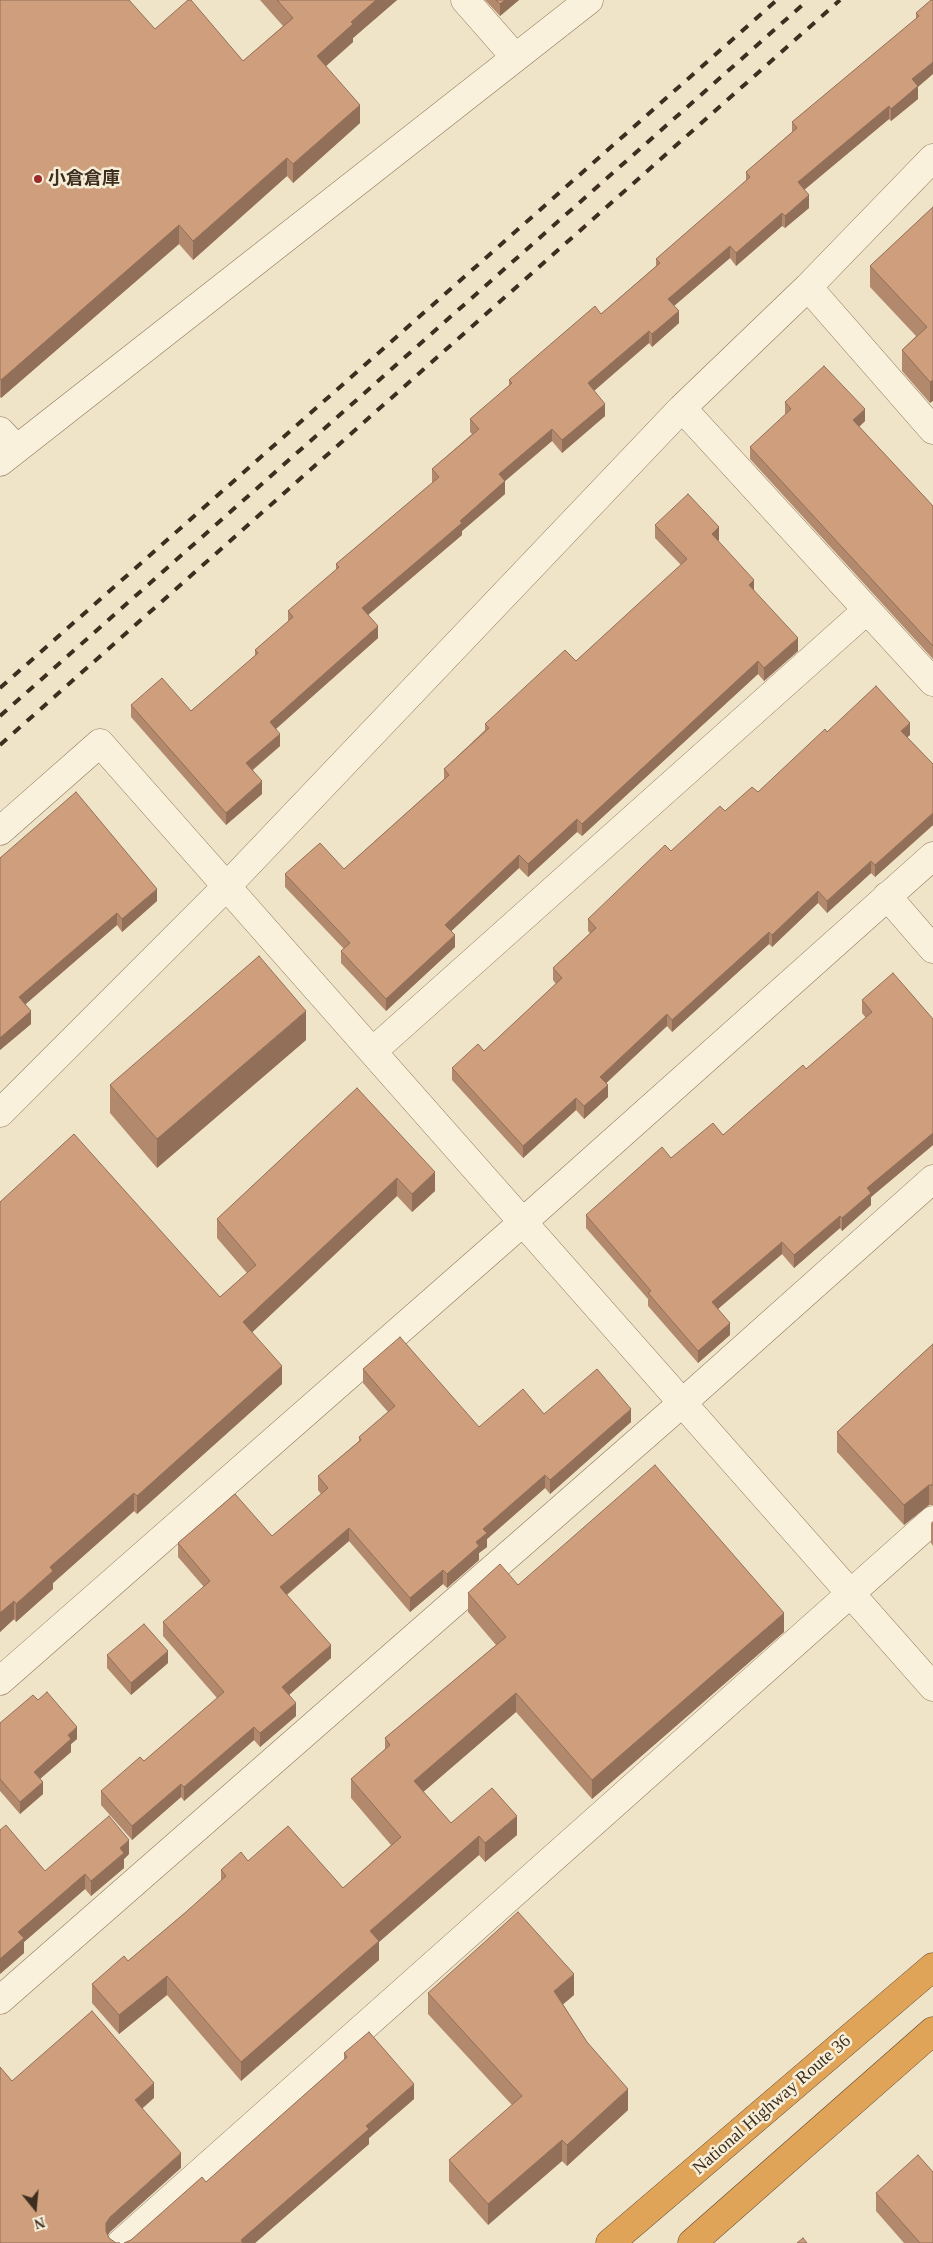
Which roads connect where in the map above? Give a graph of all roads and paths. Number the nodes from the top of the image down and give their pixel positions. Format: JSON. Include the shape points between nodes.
{"nodes":[{"id":1,"x":465,"y":0,"type":"edge"},
{"id":2,"x":589,"y":0,"type":"edge"},
{"id":3,"x":515,"y":57,"type":"junction"},
{"id":4,"x":933,"y":158,"type":"edge"},
{"id":5,"x":808,"y":287,"type":"junction"},
{"id":6,"x":682,"y":408,"type":"junction"},
{"id":7,"x":933,"y":430,"type":"edge"},
{"id":8,"x":5,"y":447,"type":"edge"},
{"id":9,"x":867,"y":610,"type":"junction"},
{"id":10,"x":933,"y":682,"type":"edge"},
{"id":11,"x":0,"y":831,"type":"edge"},
{"id":12,"x":933,"y":856,"type":"edge"},
{"id":13,"x":226,"y":887,"type":"junction"},
{"id":14,"x":887,"y":896,"type":"junction"},
{"id":15,"x":933,"y":949,"type":"edge"},
{"id":16,"x":372,"y":1051,"type":"junction"},
{"id":17,"x":0,"y":1114,"type":"edge"},
{"id":18,"x":933,"y":1179,"type":"edge"},
{"id":19,"x":523,"y":1222,"type":"junction"},
{"id":20,"x":681,"y":1404,"type":"junction"},
{"id":21,"x":933,"y":1520,"type":"edge"},
{"id":22,"x":850,"y":1594,"type":"junction"},
{"id":23,"x":0,"y":1681,"type":"edge"},
{"id":24,"x":933,"y":1687,"type":"edge"},
{"id":25,"x":933,"y":1967,"type":"edge"},
{"id":26,"x":0,"y":2000,"type":"edge"},
{"id":27,"x":933,"y":2031,"type":"edge"},
{"id":28,"x":614,"y":2242,"type":"edge"},
{"id":29,"x":121,"y":2243,"type":"edge"},
{"id":30,"x":692,"y":2243,"type":"edge"}],
"edges":[{"from":1,"to":3,"type":"street"},
{"from":2,"to":3,"type":"street"},
{"from":3,"to":8,"type":"street"},
{"from":4,"to":5,"type":"street"},
{"from":5,"to":6,"type":"street"},
{"from":5,"to":7,"type":"street"},
{"from":6,"to":9,"type":"street"},
{"from":6,"to":13,"type":"street"},
{"from":9,"to":10,"type":"street"},
{"from":9,"to":16,"type":"street"},
{"from":11,"to":13,"type":"street","via":[[100,743]]},
{"from":12,"to":14,"type":"street"},
{"from":13,"to":16,"type":"street"},
{"from":13,"to":17,"type":"street"},
{"from":14,"to":15,"type":"street"},
{"from":14,"to":19,"type":"street"},
{"from":16,"to":19,"type":"street"},
{"from":18,"to":20,"type":"street"},
{"from":19,"to":20,"type":"street"},
{"from":19,"to":23,"type":"street"},
{"from":20,"to":22,"type":"street"},
{"from":20,"to":26,"type":"street"},
{"from":21,"to":22,"type":"street"},
{"from":22,"to":24,"type":"street"},
{"from":22,"to":29,"type":"street"},
{"from":25,"to":28,"type":"highway","name":"National Highway Route 36"},
{"from":27,"to":30,"type":"highway"}]}
